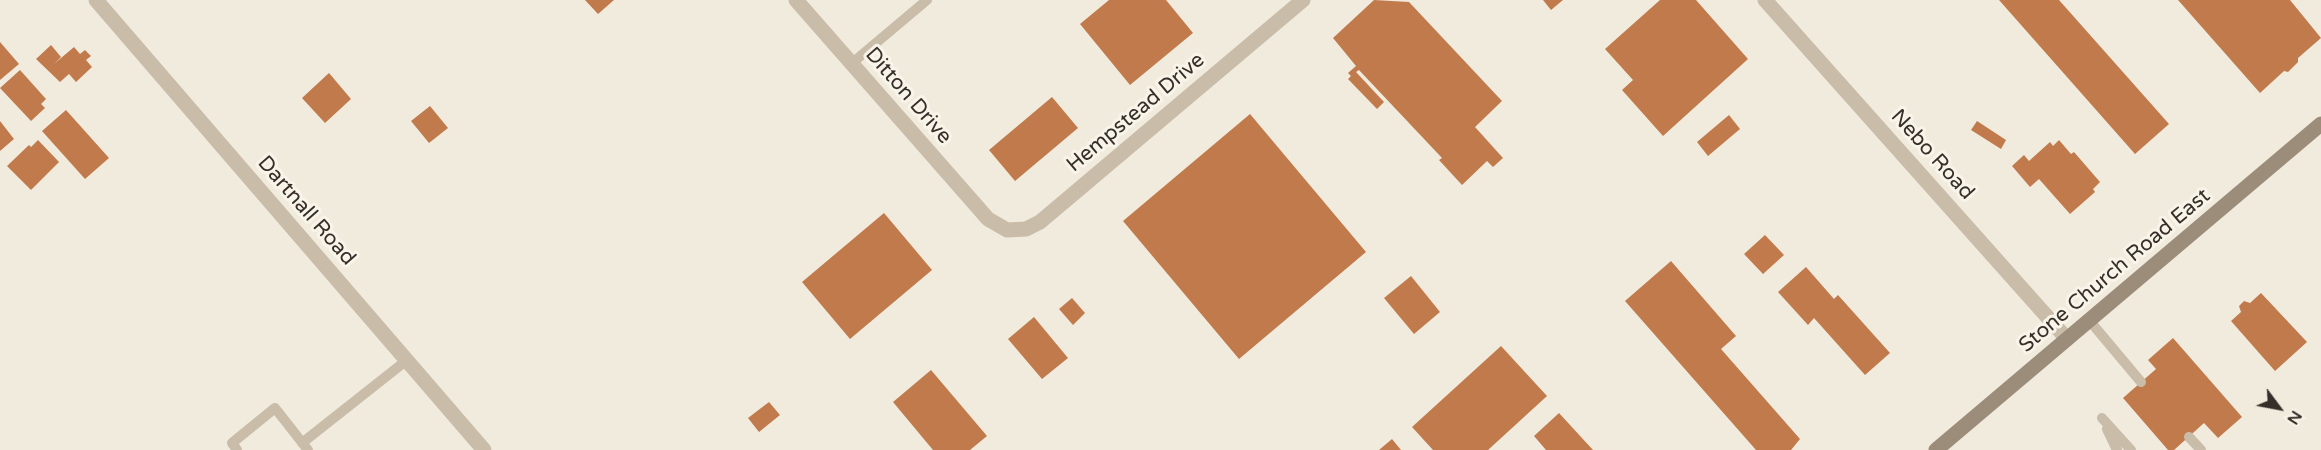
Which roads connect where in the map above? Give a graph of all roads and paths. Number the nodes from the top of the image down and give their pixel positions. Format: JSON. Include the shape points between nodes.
{"nodes":[{"id":1,"x":96,"y":0,"type":"edge"},
{"id":2,"x":796,"y":0,"type":"edge"},
{"id":3,"x":927,"y":0,"type":"edge"},
{"id":4,"x":1303,"y":0,"type":"edge"},
{"id":5,"x":1765,"y":0,"type":"edge"},
{"id":6,"x":851,"y":64,"type":"junction"},
{"id":7,"x":2321,"y":124,"type":"edge"},
{"id":8,"x":988,"y":219,"type":"joint"},
{"id":9,"x":2089,"y":320,"type":"junction"},
{"id":10,"x":2067,"y":339,"type":"junction"},
{"id":11,"x":407,"y":360,"type":"junction"},
{"id":12,"x":2141,"y":382,"type":"dead end"},
{"id":13,"x":2189,"y":437,"type":"dead end"},
{"id":14,"x":305,"y":446,"type":"edge"},
{"id":15,"x":237,"y":450,"type":"edge"},
{"id":16,"x":484,"y":450,"type":"edge"},
{"id":17,"x":1936,"y":450,"type":"edge"},
{"id":18,"x":2117,"y":450,"type":"edge"},
{"id":19,"x":2131,"y":450,"type":"edge"},
{"id":20,"x":2201,"y":450,"type":"edge"}],
"edges":[{"from":1,"to":11,"type":"street","name":"Dartnall Road"},
{"from":2,"to":6,"type":"street","name":"Ditton Drive"},
{"from":3,"to":6,"type":"lane"},
{"from":4,"to":8,"type":"street","name":"Hempstead Drive","via":[[1040,222],[1026,229],[1007,230]]},
{"from":5,"to":10,"type":"street","name":"Nebo Road"},
{"from":6,"to":8,"type":"street","name":"Ditton Drive"},
{"from":7,"to":9,"type":"main road","name":"Stone Church Road East"},
{"from":9,"to":10,"type":"main road","name":"Stone Church Road East"},
{"from":9,"to":12,"type":"lane"},
{"from":10,"to":17,"type":"main road","name":"Stone Church Road East"},
{"from":11,"to":14,"type":"lane"},
{"from":11,"to":16,"type":"street","name":"Dartnall Road"},
{"from":13,"to":20,"type":"lane"},
{"from":14,"to":15,"type":"lane","via":[[275,408],[232,443]]},
{"from":18,"to":19,"type":"lane","via":[[2102,418]]}]}
